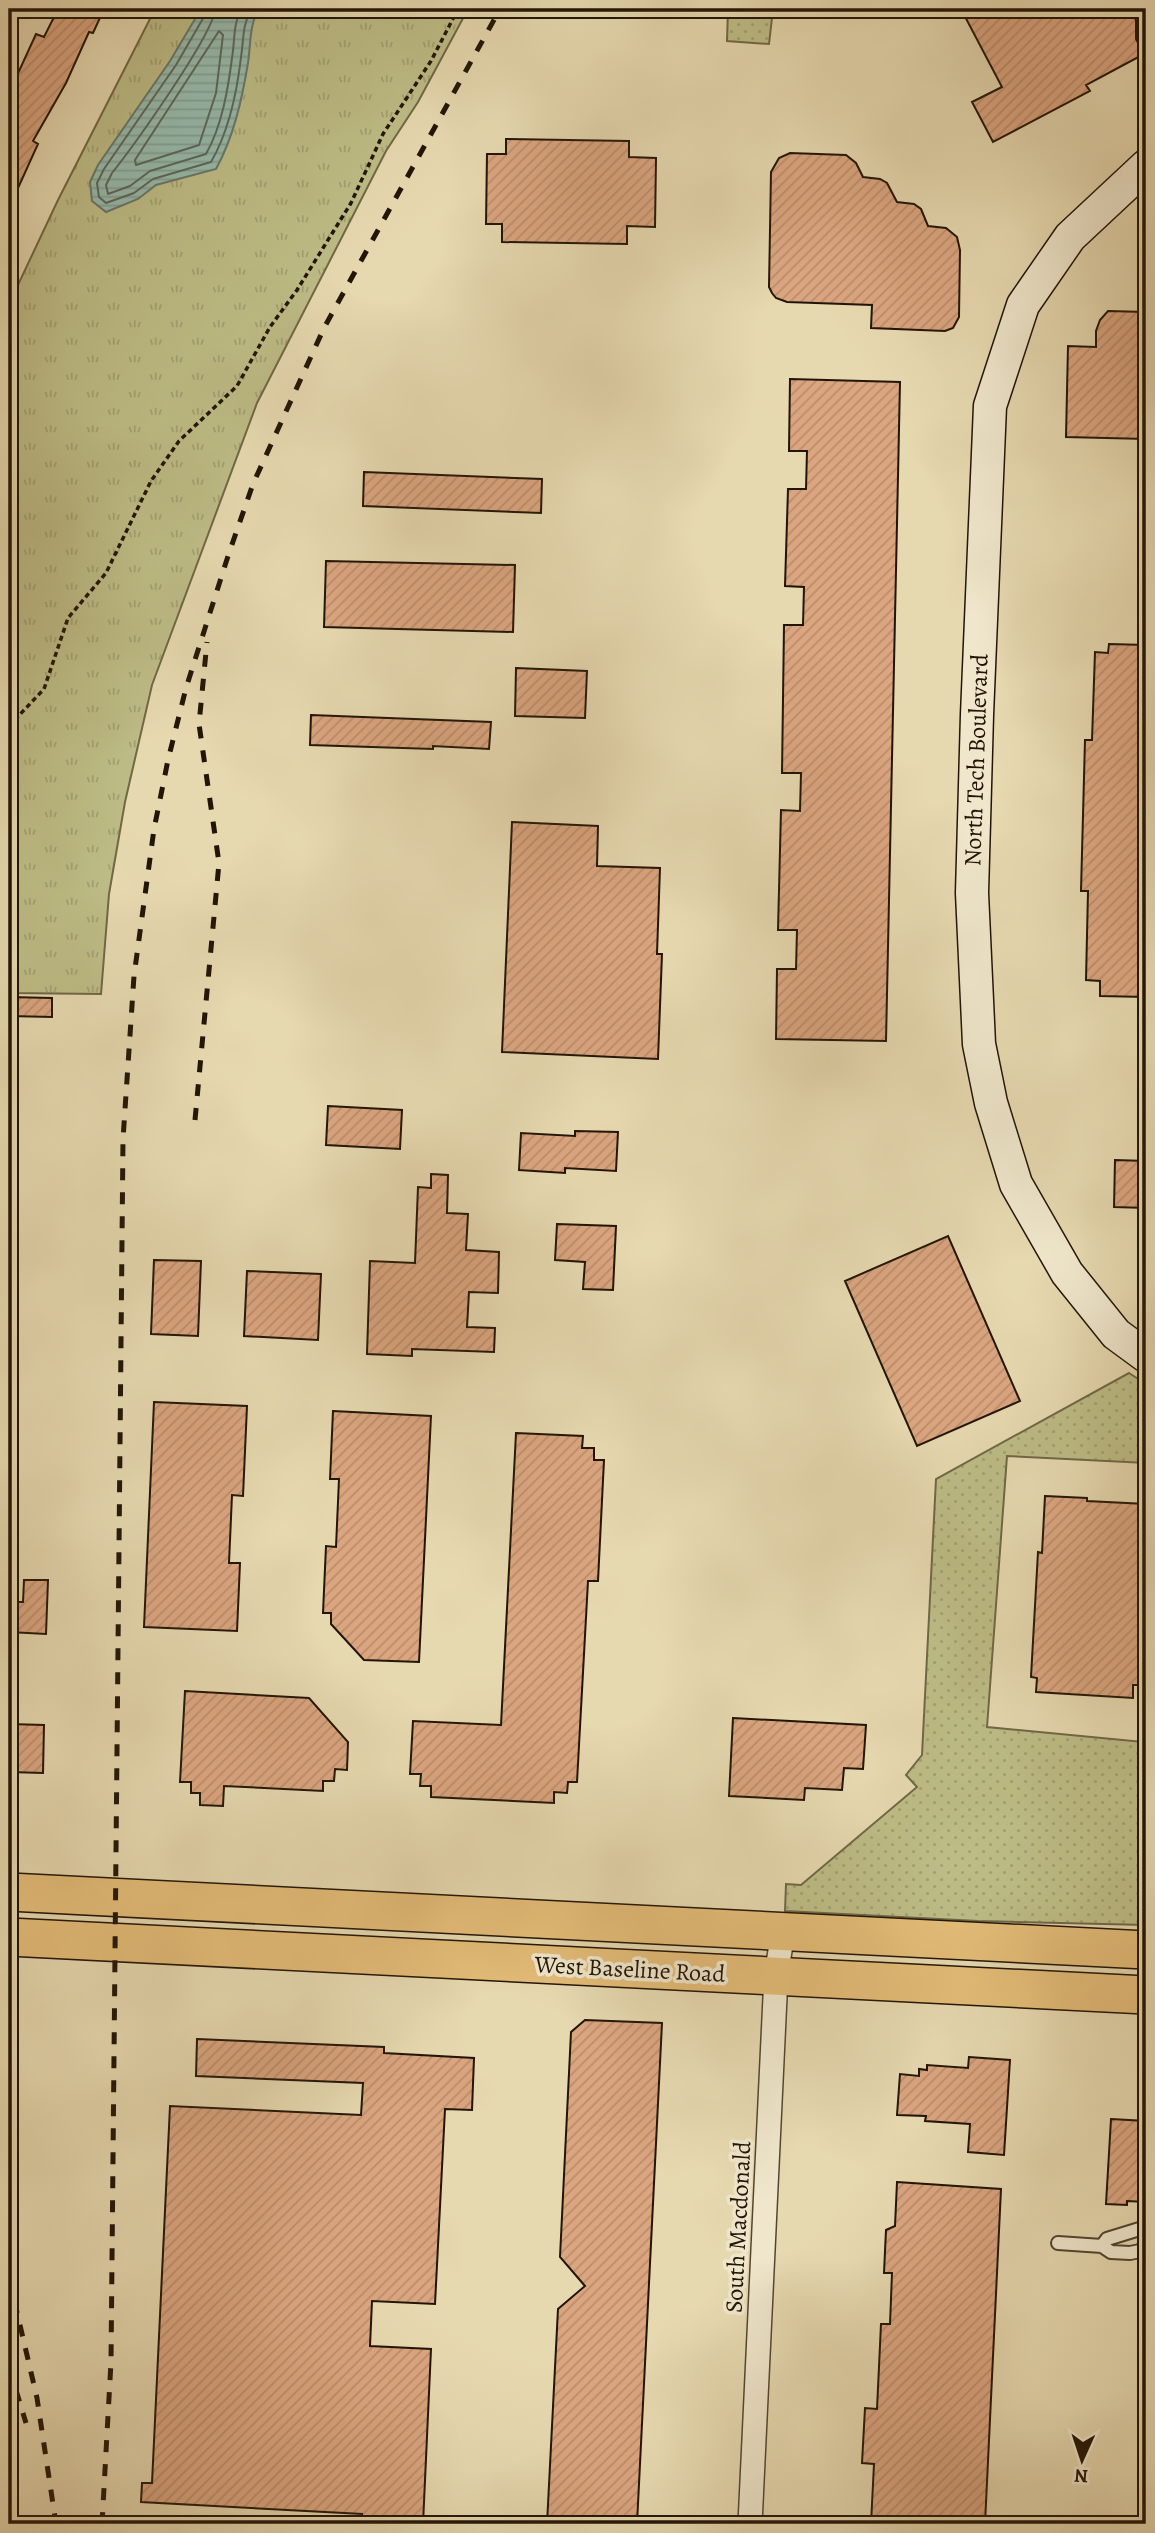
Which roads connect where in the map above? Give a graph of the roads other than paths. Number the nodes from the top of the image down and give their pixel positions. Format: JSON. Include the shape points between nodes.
{"nodes":[{"id":1,"x":1146,"y":166,"type":"edge"},
{"id":2,"x":1146,"y":1356,"type":"edge"},
{"id":3,"x":9,"y":1892,"type":"edge"},
{"id":4,"x":361,"y":1910,"type":"junction"},
{"id":5,"x":783,"y":1932,"type":"junction"},
{"id":6,"x":9,"y":1937,"type":"edge"},
{"id":7,"x":1146,"y":1950,"type":"edge"},
{"id":8,"x":359,"y":1954,"type":"junction"},
{"id":9,"x":776,"y":1976,"type":"junction"},
{"id":10,"x":1146,"y":1995,"type":"edge"},
{"id":11,"x":1146,"y":2227,"type":"edge"},
{"id":12,"x":1058,"y":2243,"type":"dead end"},
{"id":13,"x":1102,"y":2246,"type":"junction"},
{"id":14,"x":1146,"y":2246,"type":"edge"},
{"id":15,"x":750,"y":2524,"type":"edge"}],
"edges":[{"from":1,"to":2,"type":"street","name":"North Tech Boulevard","via":[[1070,237],[1023,305],[990,406],[972,892],[979,1044],[1016,1185],[1067,1273],[1116,1334]]},
{"from":3,"to":4,"type":"main road","name":"West Baseline Road"},
{"from":4,"to":5,"type":"main road","name":"West Baseline Road"},
{"from":4,"to":8,"type":"main road"},
{"from":5,"to":7,"type":"main road","name":"West Baseline Road"},
{"from":5,"to":9,"type":"street","name":"South Macdonald"},
{"from":6,"to":8,"type":"main road","name":"West Baseline Road"},
{"from":8,"to":9,"type":"main road","name":"West Baseline Road"},
{"from":9,"to":10,"type":"main road","name":"West Baseline Road"},
{"from":9,"to":15,"type":"street","name":"South Macdonald"},
{"from":11,"to":13,"type":"lane","via":[[1107,2239]]},
{"from":12,"to":13,"type":"lane"},
{"from":13,"to":14,"type":"lane","via":[[1111,2252],[1130,2253]]}]}
